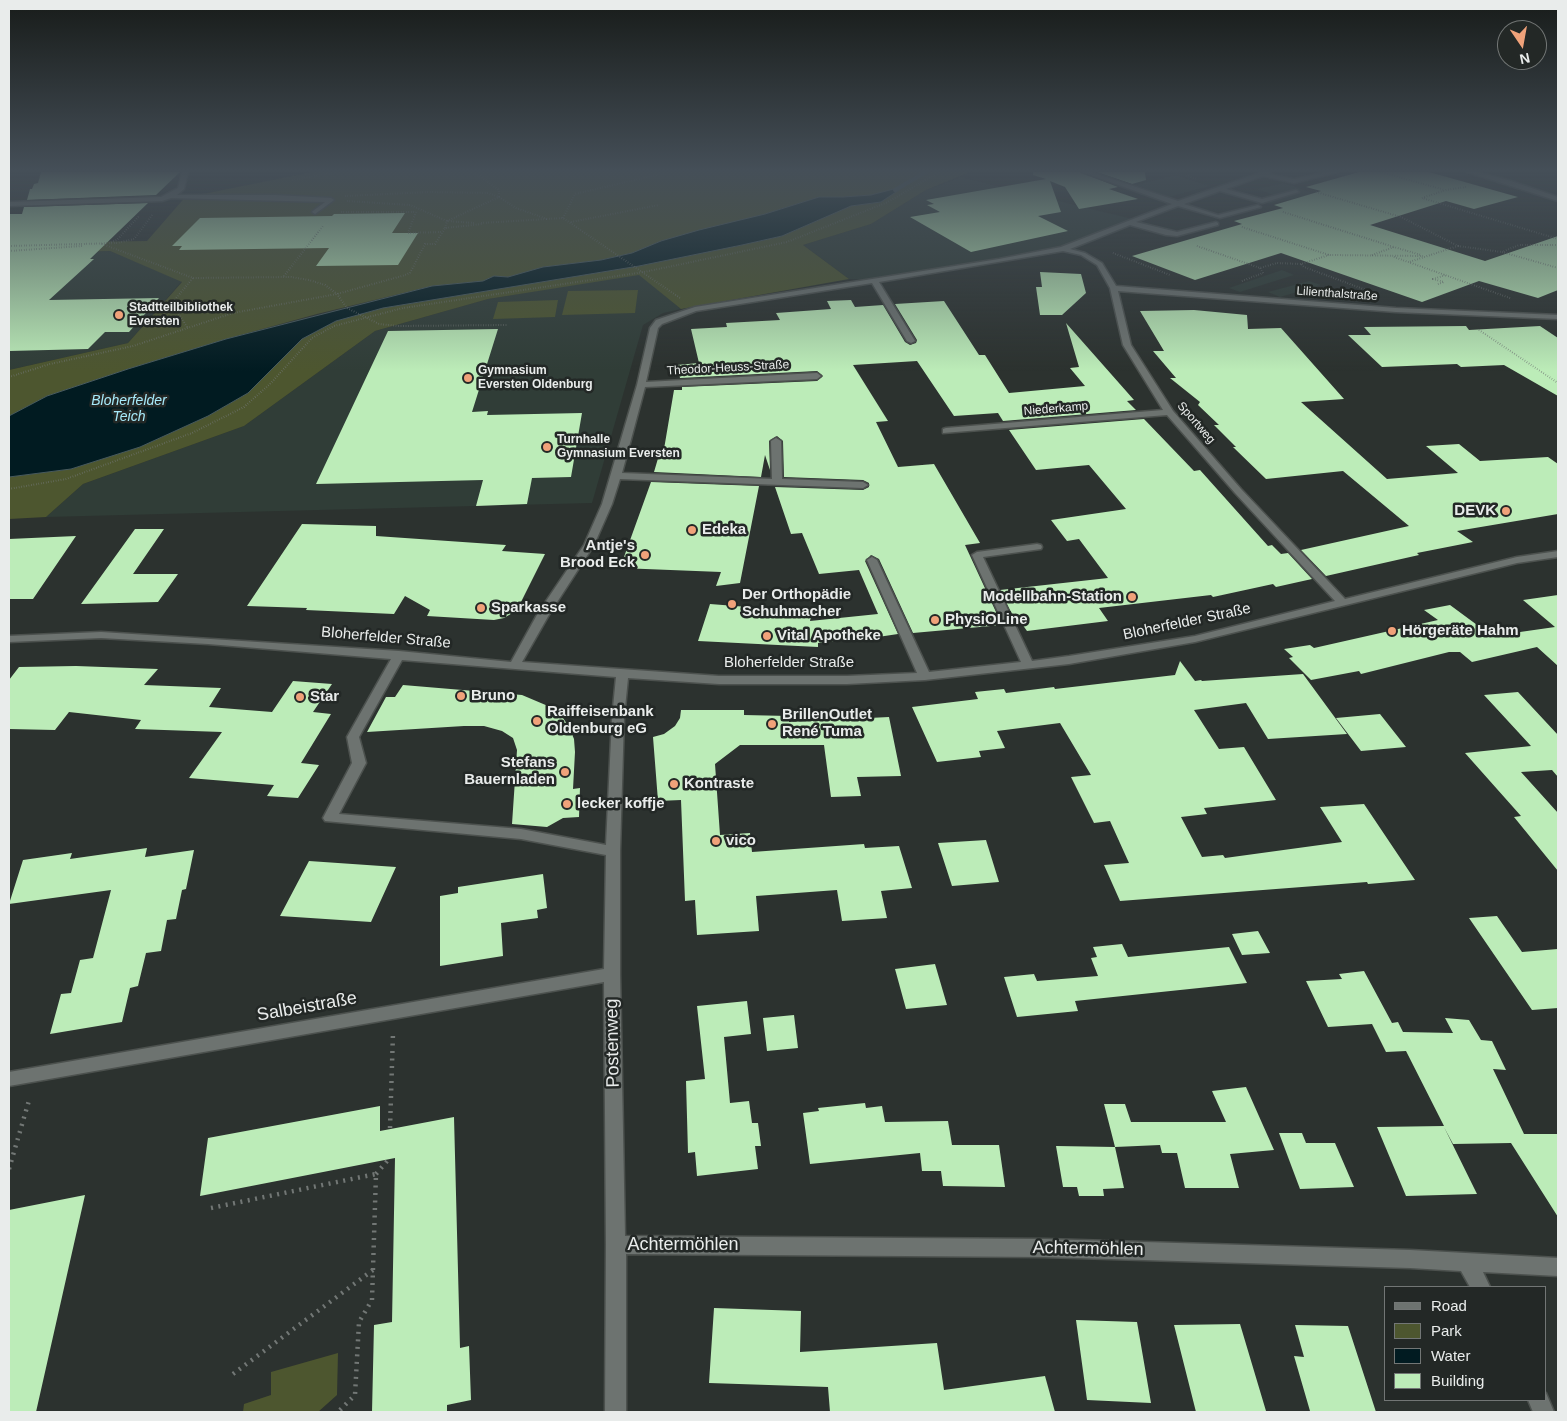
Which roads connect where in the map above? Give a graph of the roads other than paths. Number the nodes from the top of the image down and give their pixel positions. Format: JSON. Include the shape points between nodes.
{"nodes":[{"id":1,"x":1090,"y":238,"type":"edge"},
{"id":2,"x":1063,"y":249,"type":"junction"},
{"id":3,"x":874,"y":280,"type":"junction"},
{"id":4,"x":1114,"y":288,"type":"junction"},
{"id":5,"x":1558,"y":317,"type":"edge"},
{"id":6,"x":911,"y":341,"type":"dead end"},
{"id":7,"x":817,"y":376,"type":"dead end"},
{"id":8,"x":641,"y":385,"type":"junction"},
{"id":9,"x":1169,"y":412,"type":"junction"},
{"id":10,"x":946,"y":431,"type":"dead end"},
{"id":11,"x":776,"y":442,"type":"dead end"},
{"id":12,"x":616,"y":476,"type":"junction"},
{"id":13,"x":777,"y":482,"type":"junction"},
{"id":14,"x":863,"y":485,"type":"dead end"},
{"id":15,"x":1038,"y":547,"type":"dead end"},
{"id":16,"x":1558,"y":554,"type":"edge"},
{"id":17,"x":872,"y":560,"type":"dead end"},
{"id":18,"x":1342,"y":602,"type":"junction"},
{"id":19,"x":9,"y":640,"type":"edge"},
{"id":20,"x":399,"y":655,"type":"junction"},
{"id":21,"x":515,"y":665,"type":"junction"},
{"id":22,"x":1028,"y":665,"type":"junction"},
{"id":23,"x":622,"y":674,"type":"junction"},
{"id":24,"x":925,"y":676,"type":"junction"},
{"id":25,"x":612,"y":850,"type":"junction"},
{"id":26,"x":612,"y":974,"type":"junction"},
{"id":27,"x":9,"y":1079,"type":"edge"},
{"id":28,"x":616,"y":1245,"type":"junction"},
{"id":29,"x":1467,"y":1263,"type":"junction"},
{"id":30,"x":1558,"y":1267,"type":"edge"},
{"id":31,"x":1479,"y":1286,"type":"edge"},
{"id":32,"x":615,"y":1412,"type":"edge"}],
"edges":[{"from":1,"to":2,"type":"street","name":"Theodor-Heuss-Straße"},
{"from":2,"to":3,"type":"street","name":"Theodor-Heuss-Straße"},
{"from":2,"to":4,"type":"street","name":"Sportweg","via":[[1083,254],[1100,264]]},
{"from":3,"to":6,"type":"street"},
{"from":3,"to":8,"type":"street","name":"Theodor-Heuss-Straße","via":[[695,309],[659,322],[654,328]]},
{"from":4,"to":5,"type":"street","name":"Lilienthalstraße","via":[[1396,310]]},
{"from":4,"to":9,"type":"street","name":"Sportweg","via":[[1127,346]]},
{"from":7,"to":8,"type":"street","name":"Theodor-Heuss-Straße"},
{"from":8,"to":12,"type":"street","name":"Theodor-Heuss-Straße"},
{"from":9,"to":10,"type":"street","name":"Niederkamp"},
{"from":9,"to":18,"type":"street","name":"Sportweg"},
{"from":11,"to":13,"type":"street"},
{"from":12,"to":13,"type":"street"},
{"from":12,"to":21,"type":"street","name":"Theodor-Heuss-Straße","via":[[589,545],[544,613]]},
{"from":13,"to":14,"type":"street"},
{"from":15,"to":22,"type":"street","via":[[976,555]]},
{"from":16,"to":18,"type":"street","name":"Bloherfelder Straße","via":[[1518,560]]},
{"from":17,"to":24,"type":"street"},
{"from":18,"to":22,"type":"street","name":"Bloherfelder Straße","via":[[1195,639]]},
{"from":19,"to":20,"type":"street","name":"Bloherfelder Straße","via":[[101,635]]},
{"from":20,"to":21,"type":"street","name":"Bloherfelder Straße"},
{"from":20,"to":25,"type":"street","via":[[354,737],[359,763],[330,818],[522,834]]},
{"from":21,"to":23,"type":"street","name":"Bloherfelder Straße"},
{"from":22,"to":24,"type":"street","name":"Bloherfelder Straße"},
{"from":23,"to":24,"type":"street","name":"Bloherfelder Straße","via":[[718,680]]},
{"from":23,"to":25,"type":"street","name":"Postenweg"},
{"from":25,"to":26,"type":"street","name":"Postenweg"},
{"from":26,"to":27,"type":"street","name":"Salbeistraße"},
{"from":26,"to":28,"type":"street","name":"Postenweg"},
{"from":28,"to":29,"type":"street","name":"Achtermöhlen","via":[[1044,1248]]},
{"from":28,"to":32,"type":"street","name":"Postenweg"},
{"from":29,"to":30,"type":"street","name":"Achtermöhlen"},
{"from":29,"to":31,"type":"street"}]}
